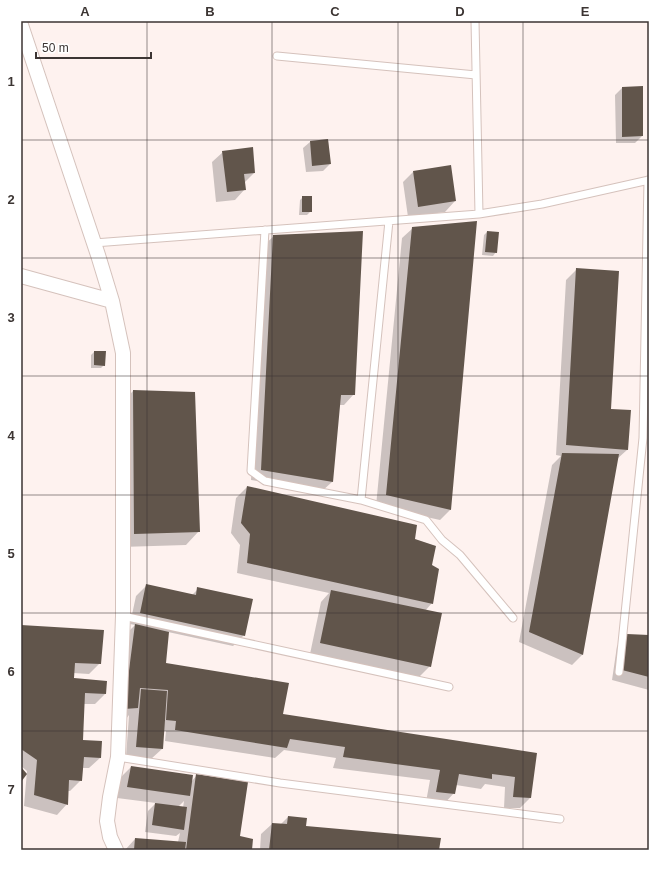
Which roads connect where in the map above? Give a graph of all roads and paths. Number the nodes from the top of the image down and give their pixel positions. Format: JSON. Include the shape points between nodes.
{"nodes":[{"id":1,"x":475,"y":21,"type":"edge"},
{"id":2,"x":21,"y":26,"type":"edge"},
{"id":3,"x":277,"y":56,"type":"dead end"},
{"id":4,"x":476,"y":75,"type":"junction"},
{"id":5,"x":648,"y":180,"type":"edge"},
{"id":6,"x":479,"y":214,"type":"junction"},
{"id":7,"x":388,"y":221,"type":"junction"},
{"id":8,"x":265,"y":230,"type":"junction"},
{"id":9,"x":94,"y":243,"type":"junction"},
{"id":10,"x":21,"y":276,"type":"edge"},
{"id":11,"x":112,"y":301,"type":"junction"},
{"id":12,"x":361,"y":500,"type":"junction"},
{"id":13,"x":123,"y":616,"type":"junction"},
{"id":14,"x":513,"y":618,"type":"dead end"},
{"id":15,"x":618,"y":672,"type":"dead end"},
{"id":16,"x":449,"y":687,"type":"dead end"},
{"id":17,"x":118,"y":757,"type":"junction"},
{"id":18,"x":560,"y":819,"type":"dead end"},
{"id":19,"x":116,"y":850,"type":"edge"}],
"edges":[{"from":1,"to":4,"type":"lane"},
{"from":2,"to":9,"type":"street"},
{"from":3,"to":4,"type":"lane"},
{"from":4,"to":6,"type":"lane"},
{"from":5,"to":6,"type":"lane","via":[[542,204]]},
{"from":5,"to":15,"type":"lane","via":[[643,438]]},
{"from":6,"to":7,"type":"lane"},
{"from":7,"to":8,"type":"lane"},
{"from":7,"to":12,"type":"lane"},
{"from":8,"to":9,"type":"lane"},
{"from":8,"to":12,"type":"lane","via":[[251,471],[264,481]]},
{"from":9,"to":11,"type":"street"},
{"from":10,"to":11,"type":"street"},
{"from":11,"to":13,"type":"street","via":[[123,353]]},
{"from":12,"to":14,"type":"lane","via":[[426,520],[442,540],[460,555]]},
{"from":13,"to":16,"type":"lane"},
{"from":13,"to":17,"type":"street"},
{"from":17,"to":18,"type":"lane","via":[[280,783]]},
{"from":17,"to":19,"type":"street","via":[[108,821],[110,837]]}]}
